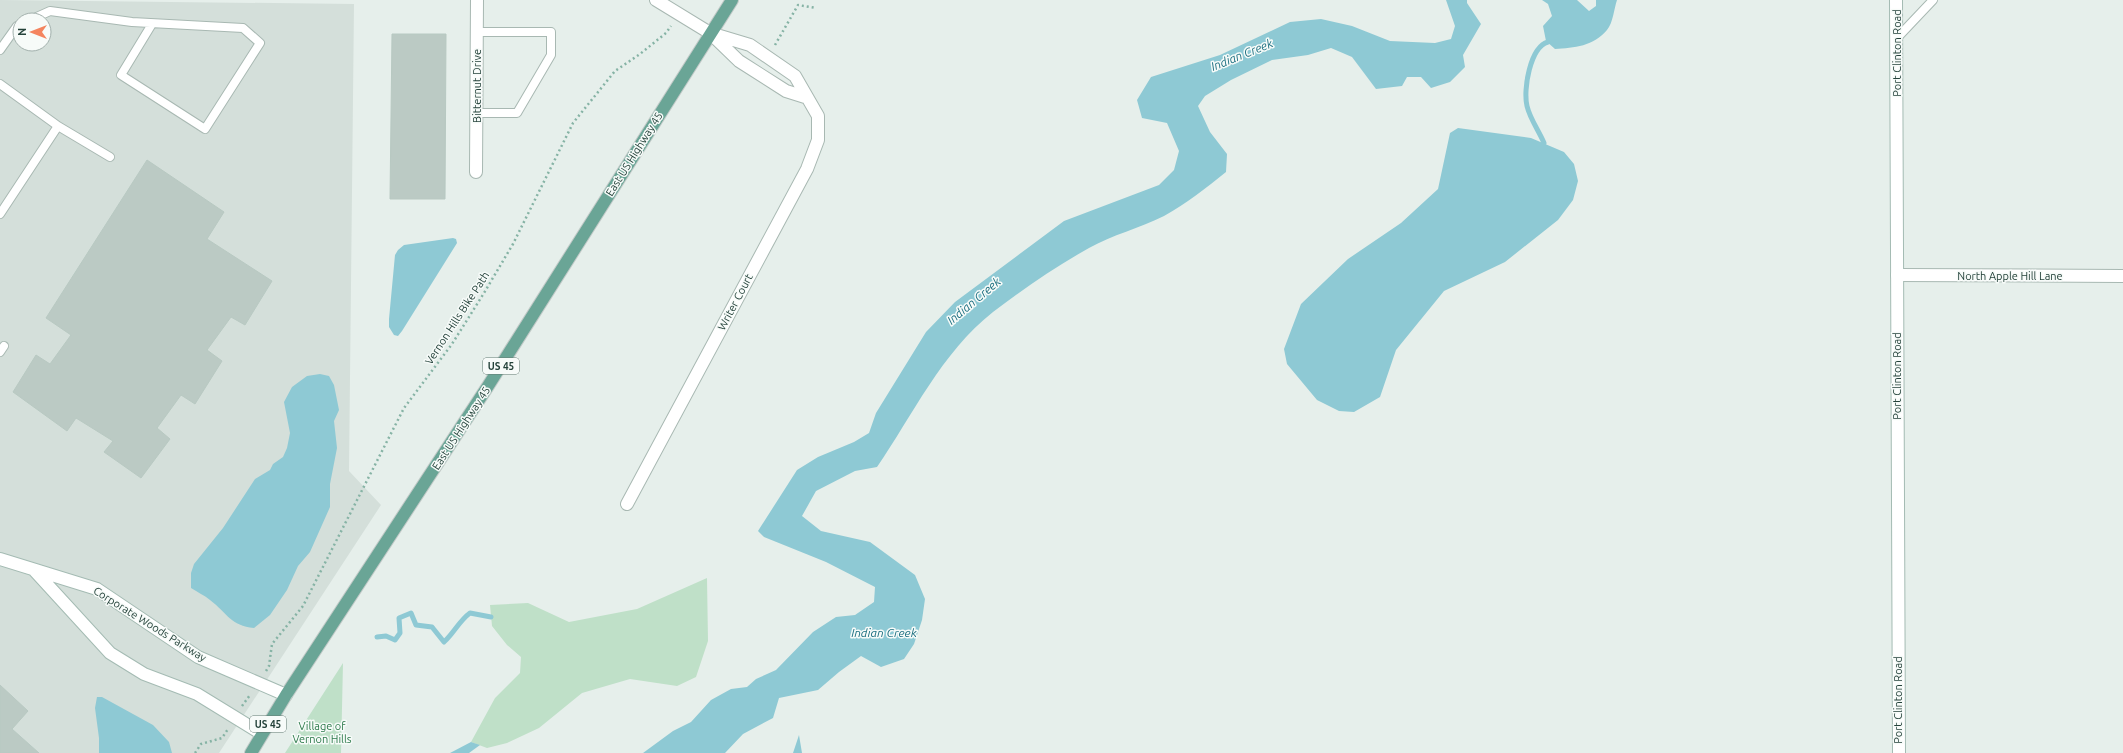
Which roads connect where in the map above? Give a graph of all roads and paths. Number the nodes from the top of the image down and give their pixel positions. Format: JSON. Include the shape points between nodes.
{"nodes":[{"id":1,"x":477,"y":0,"type":"edge"},
{"id":2,"x":656,"y":0,"type":"edge"},
{"id":3,"x":732,"y":0,"type":"edge"},
{"id":4,"x":1896,"y":0,"type":"edge"},
{"id":5,"x":1933,"y":0,"type":"edge"},
{"id":6,"x":816,"y":8,"type":"dead end"},
{"id":7,"x":48,"y":12,"type":"edge"},
{"id":8,"x":680,"y":15,"type":"junction"},
{"id":9,"x":152,"y":24,"type":"junction"},
{"id":10,"x":477,"y":32,"type":"junction"},
{"id":11,"x":12,"y":33,"type":"edge"},
{"id":12,"x":710,"y":33,"type":"junction"},
{"id":13,"x":1897,"y":38,"type":"junction"},
{"id":14,"x":774,"y":46,"type":"dead end"},
{"id":15,"x":0,"y":50,"type":"edge"},
{"id":16,"x":0,"y":84,"type":"edge"},
{"id":17,"x":805,"y":97,"type":"junction"},
{"id":18,"x":476,"y":113,"type":"junction"},
{"id":19,"x":58,"y":126,"type":"junction"},
{"id":20,"x":110,"y":157,"type":"dead end"},
{"id":21,"x":476,"y":172,"type":"dead end"},
{"id":22,"x":0,"y":214,"type":"edge"},
{"id":23,"x":1897,"y":275,"type":"junction"},
{"id":24,"x":2123,"y":276,"type":"edge"},
{"id":25,"x":627,"y":504,"type":"dead end"},
{"id":26,"x":0,"y":559,"type":"edge"},
{"id":27,"x":34,"y":569,"type":"junction"},
{"id":28,"x":269,"y":666,"type":"dead end"},
{"id":29,"x":286,"y":695,"type":"junction"},
{"id":30,"x":262,"y":734,"type":"junction"},
{"id":31,"x":251,"y":753,"type":"edge"},
{"id":32,"x":1898,"y":753,"type":"edge"}],
"edges":[{"from":1,"to":10,"type":"street","name":"Bitternut Drive"},
{"from":2,"to":8,"type":"street"},
{"from":3,"to":12,"type":"main road","name":"East US Highway 45","number":"US 45"},
{"from":4,"to":13,"type":"street","name":"Port Clinton Road"},
{"from":5,"to":13,"type":"lane"},
{"from":6,"to":14,"type":"path","via":[[798,5]]},
{"from":7,"to":9,"type":"lane"},
{"from":8,"to":12,"type":"street"},
{"from":8,"to":28,"type":"path","name":"Vernon Hills Bike Path","via":[[666,33],[615,70],[573,123],[495,275],[452,344],[404,408],[303,606],[272,644]]},
{"from":9,"to":9,"type":"lane","via":[[243,28],[260,43],[205,129],[121,74]]},
{"from":10,"to":18,"type":"street","name":"Bitternut Drive"},
{"from":10,"to":18,"type":"lane","via":[[551,32],[551,54],[517,113]]},
{"from":11,"to":15,"type":"lane"},
{"from":12,"to":17,"type":"street","via":[[739,61],[786,91]]},
{"from":12,"to":17,"type":"street","name":"Writer Court","via":[[750,45],[795,76]]},
{"from":12,"to":29,"type":"main road","name":"East US Highway 45","number":"US 45","via":[[488,386]]},
{"from":13,"to":23,"type":"street","name":"Port Clinton Road"},
{"from":16,"to":19,"type":"lane"},
{"from":17,"to":25,"type":"street","name":"Writer Court","via":[[818,116],[818,140],[806,169]]},
{"from":18,"to":21,"type":"street","name":"Bitternut Drive"},
{"from":19,"to":20,"type":"lane"},
{"from":19,"to":22,"type":"lane"},
{"from":23,"to":24,"type":"street","name":"North Apple Hill Lane"},
{"from":23,"to":32,"type":"street","name":"Port Clinton Road"},
{"from":26,"to":27,"type":"street","name":"Corporate Woods Parkway"},
{"from":27,"to":29,"type":"street","name":"Corporate Woods Parkway","via":[[97,589],[198,657]]},
{"from":27,"to":30,"type":"street","via":[[110,653],[144,674],[197,694]]},
{"from":29,"to":30,"type":"main road","name":"East US Highway 45","number":"US 45"},
{"from":30,"to":31,"type":"main road","name":"East US Highway 45","number":"US 45"}]}
